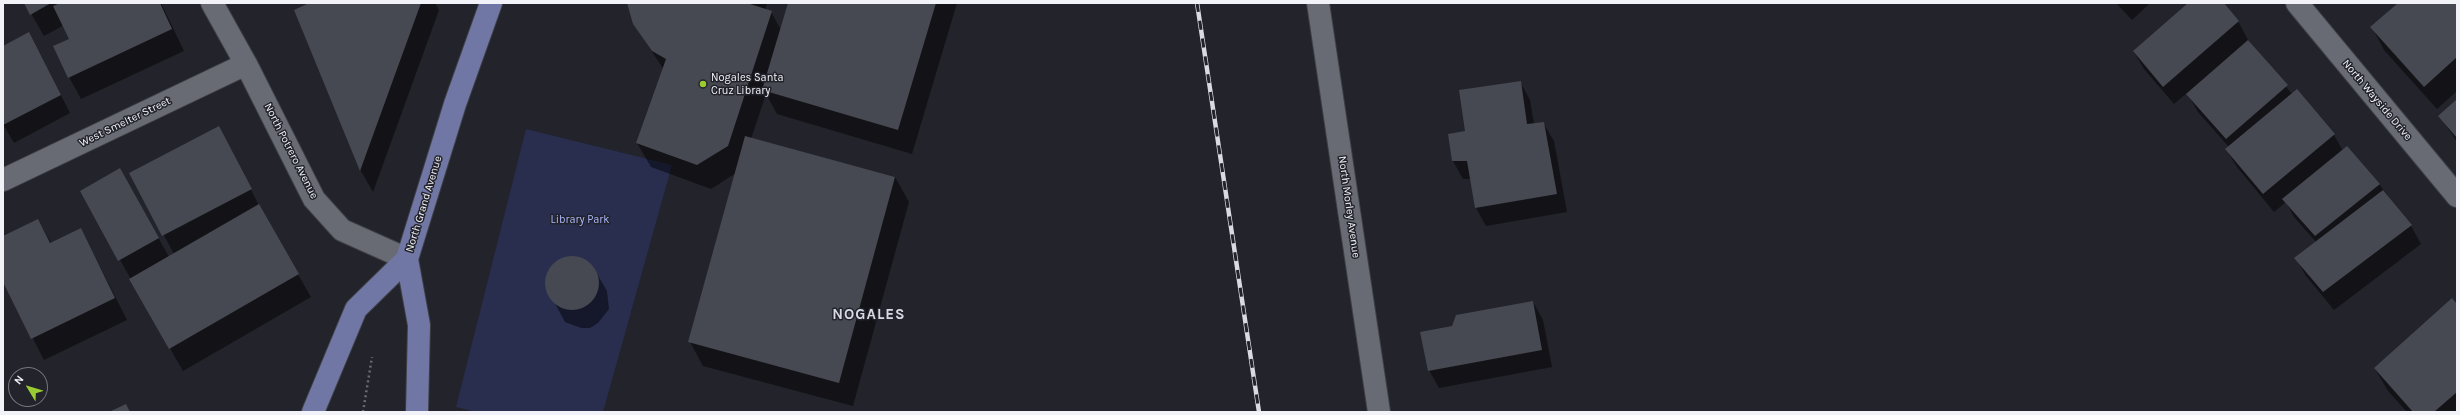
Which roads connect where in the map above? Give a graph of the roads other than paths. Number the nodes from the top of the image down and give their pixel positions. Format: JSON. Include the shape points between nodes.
{"nodes":[{"id":1,"x":212,"y":3,"type":"edge"},
{"id":2,"x":491,"y":3,"type":"edge"},
{"id":3,"x":1318,"y":3,"type":"edge"},
{"id":4,"x":2297,"y":3,"type":"edge"},
{"id":5,"x":246,"y":64,"type":"junction"},
{"id":6,"x":3,"y":180,"type":"edge"},
{"id":7,"x":2457,"y":196,"type":"edge"},
{"id":8,"x":407,"y":259,"type":"junction"},
{"id":9,"x":313,"y":412,"type":"edge"},
{"id":10,"x":417,"y":412,"type":"edge"},
{"id":11,"x":1379,"y":412,"type":"edge"}],
"edges":[{"from":1,"to":5,"type":"street","name":"North Potrero Avenue"},
{"from":2,"to":8,"type":"main road","name":"North Grand Avenue","via":[[455,104]]},
{"from":3,"to":11,"type":"street","name":"North Morley Avenue"},
{"from":4,"to":7,"type":"street","name":"North Wayside Drive"},
{"from":5,"to":6,"type":"street","name":"West Smelter Street"},
{"from":5,"to":8,"type":"street","name":"North Potrero Avenue","via":[[314,199],[342,230]]},
{"from":8,"to":9,"type":"main road","via":[[356,309]]},
{"from":8,"to":10,"type":"main road","name":"North Grand Avenue","via":[[419,325]]}]}
